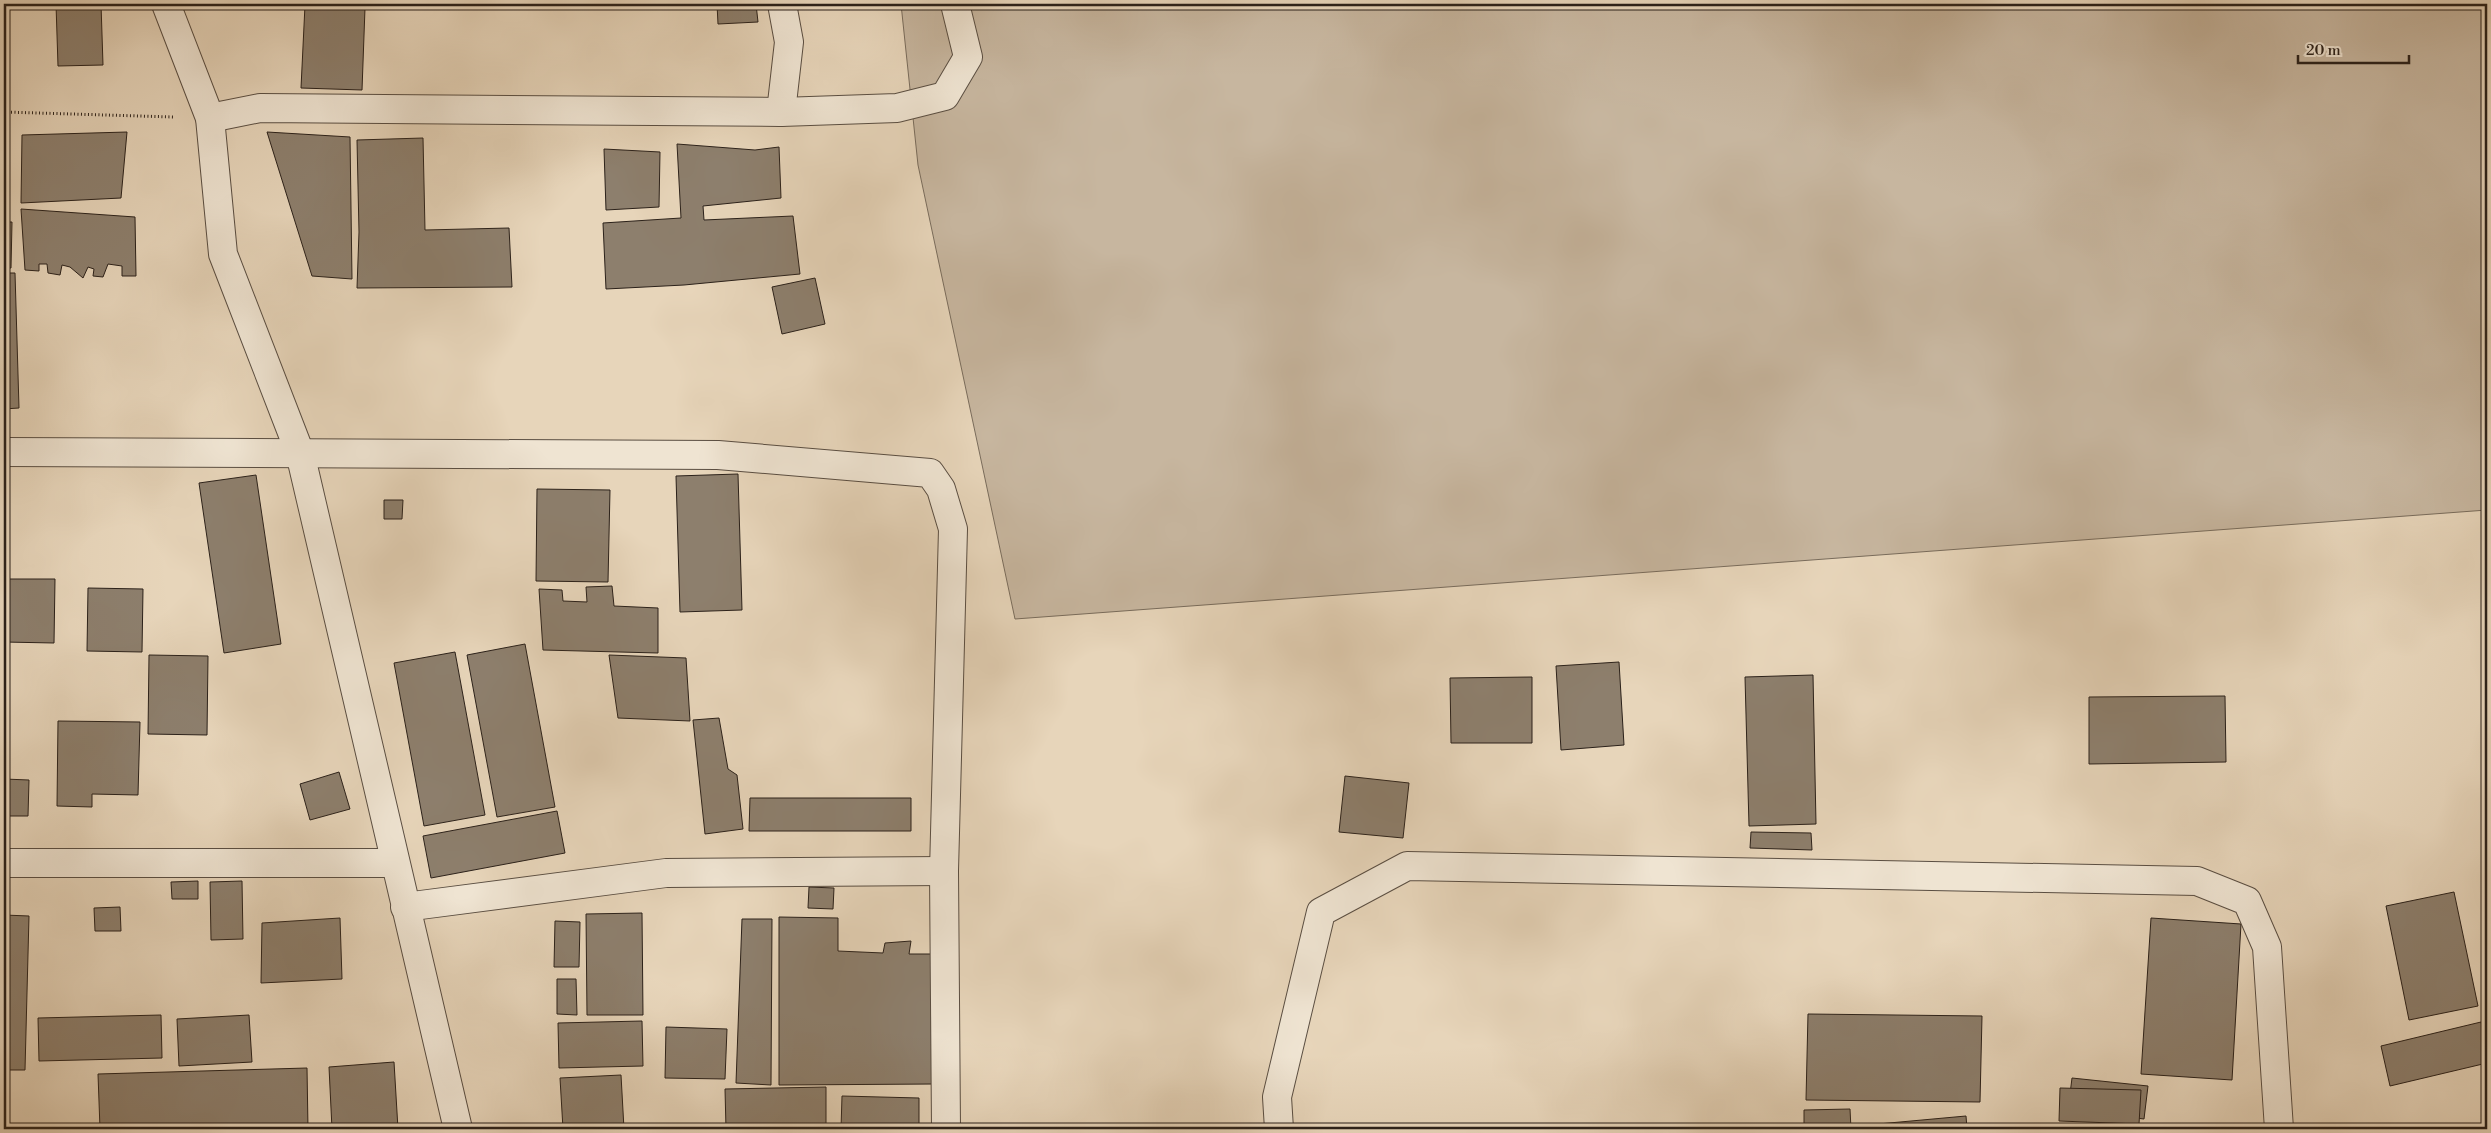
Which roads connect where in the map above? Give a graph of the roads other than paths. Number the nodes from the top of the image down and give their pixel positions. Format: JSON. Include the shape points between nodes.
{"nodes":[{"id":1,"x":166,"y":4,"type":"edge"},
{"id":2,"x":782,"y":4,"type":"edge"},
{"id":3,"x":955,"y":4,"type":"edge"},
{"id":4,"x":781,"y":112,"type":"junction"},
{"id":5,"x":210,"y":118,"type":"junction"},
{"id":6,"x":4,"y":452,"type":"edge"},
{"id":7,"x":300,"y":453,"type":"junction"},
{"id":8,"x":4,"y":863,"type":"edge"},
{"id":9,"x":395,"y":863,"type":"junction"},
{"id":10,"x":944,"y":871,"type":"junction"},
{"id":11,"x":405,"y":907,"type":"junction"},
{"id":12,"x":458,"y":1129,"type":"edge"},
{"id":13,"x":946,"y":1129,"type":"edge"},
{"id":14,"x":1279,"y":1129,"type":"edge"},
{"id":15,"x":2279,"y":1129,"type":"edge"}],
"edges":[{"from":1,"to":5,"type":"street"},
{"from":2,"to":4,"type":"street","via":[[789,42]]},
{"from":3,"to":4,"type":"street","via":[[968,57],[945,96],[897,108]]},
{"from":4,"to":5,"type":"street","via":[[260,108]]},
{"from":5,"to":7,"type":"street","via":[[223,254]]},
{"from":6,"to":7,"type":"street"},
{"from":7,"to":9,"type":"street"},
{"from":7,"to":10,"type":"street","via":[[718,455],[930,473],[941,489],[953,528]]},
{"from":8,"to":9,"type":"street"},
{"from":9,"to":11,"type":"street"},
{"from":10,"to":11,"type":"street","via":[[666,873]]},
{"from":10,"to":13,"type":"street"},
{"from":11,"to":12,"type":"street"},
{"from":14,"to":15,"type":"street","via":[[1277,1097],[1321,912],[1407,866],[2197,881],[2247,901],[2267,947]]}]}
